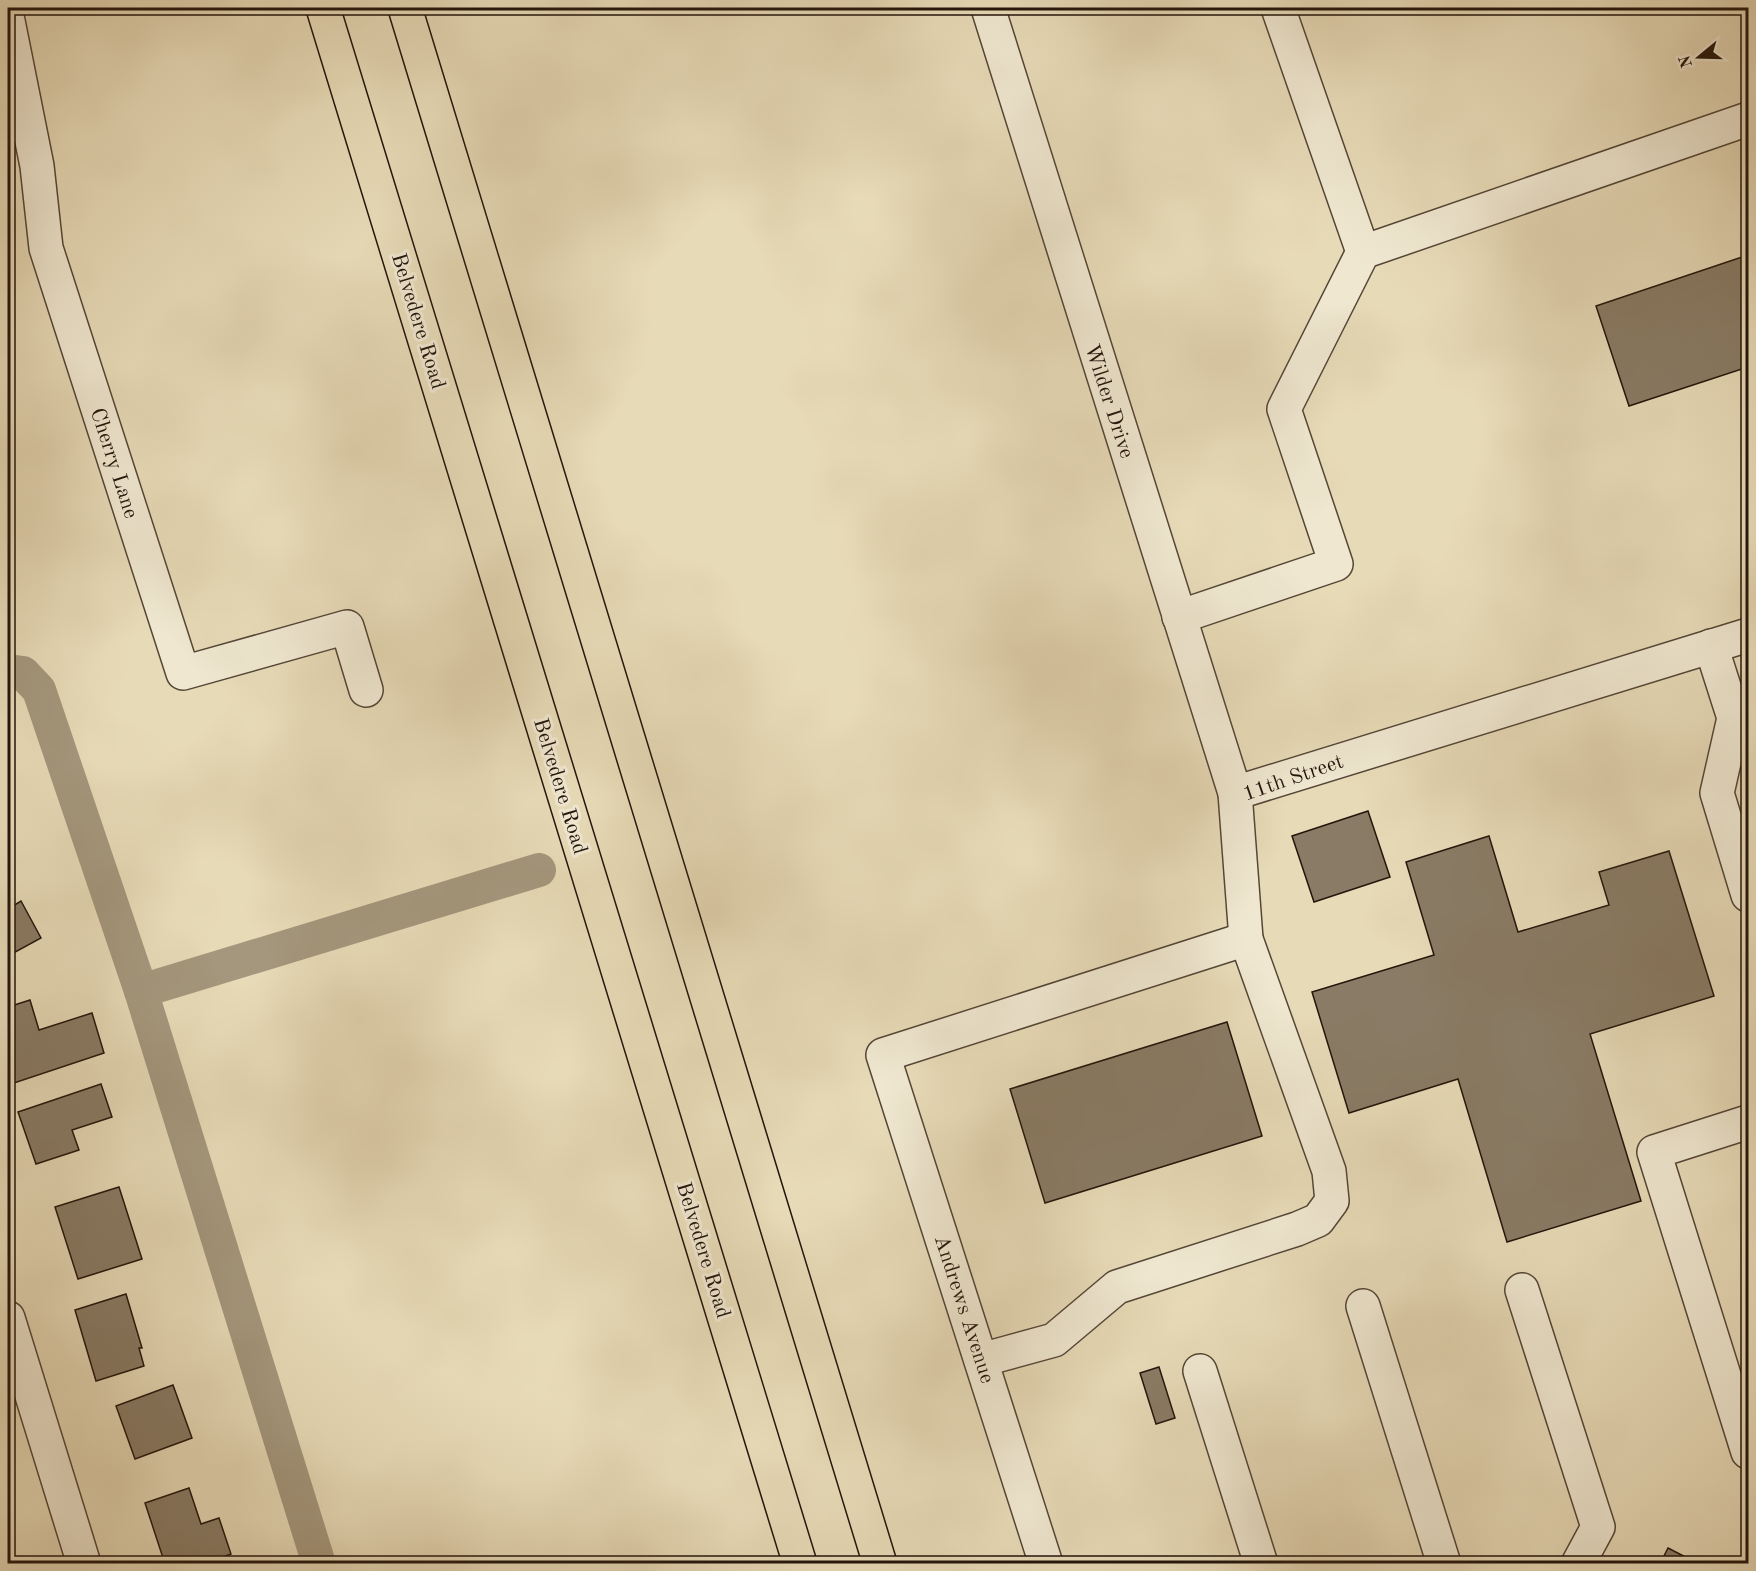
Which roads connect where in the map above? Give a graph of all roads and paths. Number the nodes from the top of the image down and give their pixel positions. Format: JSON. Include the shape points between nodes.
{"nodes":[{"id":1,"x":323,"y":8,"type":"edge"},
{"id":2,"x":405,"y":8,"type":"edge"},
{"id":3,"x":988,"y":8,"type":"edge"},
{"id":4,"x":1278,"y":8,"type":"edge"},
{"id":5,"x":8,"y":21,"type":"edge"},
{"id":6,"x":1749,"y":119,"type":"edge"},
{"id":7,"x":1363,"y":252,"type":"junction"},
{"id":8,"x":1179,"y":617,"type":"junction"},
{"id":9,"x":1749,"y":635,"type":"edge"},
{"id":10,"x":1711,"y":646,"type":"junction"},
{"id":11,"x":366,"y":690,"type":"dead end"},
{"id":12,"x":1235,"y":793,"type":"junction"},
{"id":13,"x":1749,"y":895,"type":"edge"},
{"id":14,"x":1246,"y":939,"type":"junction"},
{"id":15,"x":1749,"y":1122,"type":"edge"},
{"id":16,"x":1522,"y":1290,"type":"dead end"},
{"id":17,"x":1363,"y":1306,"type":"dead end"},
{"id":18,"x":8,"y":1318,"type":"edge"},
{"id":19,"x":981,"y":1360,"type":"junction"},
{"id":20,"x":1200,"y":1371,"type":"dead end"},
{"id":21,"x":1749,"y":1452,"type":"edge"},
{"id":22,"x":84,"y":1563,"type":"edge"},
{"id":23,"x":800,"y":1563,"type":"edge"},
{"id":24,"x":880,"y":1563,"type":"edge"},
{"id":25,"x":1046,"y":1563,"type":"edge"},
{"id":26,"x":1261,"y":1563,"type":"edge"},
{"id":27,"x":1444,"y":1563,"type":"edge"},
{"id":28,"x":1578,"y":1563,"type":"edge"}],
"edges":[{"from":1,"to":23,"type":"main road","name":"Belvedere Road"},
{"from":2,"to":24,"type":"main road"},
{"from":3,"to":8,"type":"street","name":"Wilder Drive"},
{"from":4,"to":7,"type":"street"},
{"from":5,"to":11,"type":"street","name":"Cherry Lane","via":[[37,166],[46,248],[183,673],[347,627]]},
{"from":6,"to":7,"type":"street"},
{"from":7,"to":8,"type":"street","via":[[1284,409],[1336,564]]},
{"from":8,"to":12,"type":"street","name":"Wilder Drive"},
{"from":9,"to":10,"type":"street","name":"11th Street"},
{"from":10,"to":12,"type":"street","name":"11th Street"},
{"from":10,"to":13,"type":"street","via":[[1734,718],[1717,793]]},
{"from":12,"to":14,"type":"street","name":"11th Street"},
{"from":14,"to":19,"type":"street","name":"11th Street","via":[[1329,1172],[1332,1201],[1318,1220],[1298,1229],[1117,1287],[1054,1340]]},
{"from":14,"to":19,"type":"street","name":"Andrews Avenue","via":[[883,1055]]},
{"from":15,"to":21,"type":"street","via":[[1654,1152]]},
{"from":16,"to":28,"type":"street","via":[[1598,1527]]},
{"from":17,"to":27,"type":"street"},
{"from":18,"to":22,"type":"street"},
{"from":19,"to":25,"type":"street","name":"Andrews Avenue"},
{"from":20,"to":26,"type":"street"}]}
